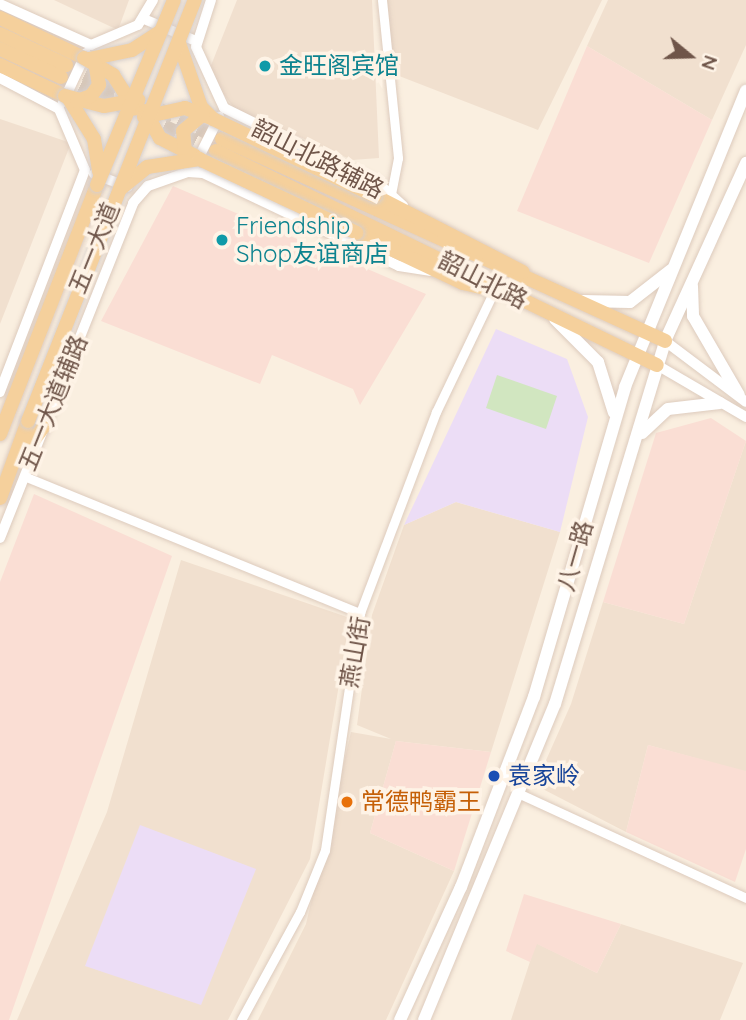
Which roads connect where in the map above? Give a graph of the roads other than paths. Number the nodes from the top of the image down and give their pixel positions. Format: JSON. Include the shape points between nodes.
{"nodes":[{"id":1,"x":153,"y":0,"type":"edge"},
{"id":2,"x":174,"y":0,"type":"edge"},
{"id":3,"x":195,"y":0,"type":"edge"},
{"id":4,"x":211,"y":0,"type":"edge"},
{"id":5,"x":382,"y":0,"type":"edge"},
{"id":6,"x":0,"y":4,"type":"edge"},
{"id":7,"x":0,"y":18,"type":"edge"},
{"id":8,"x":144,"y":19,"type":"junction"},
{"id":9,"x":163,"y":29,"type":"junction"},
{"id":10,"x":0,"y":34,"type":"edge"},
{"id":11,"x":179,"y":40,"type":"junction"},
{"id":12,"x":196,"y":41,"type":"junction"},
{"id":13,"x":0,"y":48,"type":"edge"},
{"id":14,"x":90,"y":55,"type":"junction"},
{"id":15,"x":0,"y":65,"type":"edge"},
{"id":16,"x":165,"y":77,"type":"junction"},
{"id":17,"x":0,"y":78,"type":"edge"},
{"id":18,"x":137,"y":100,"type":"junction"},
{"id":19,"x":744,"y":100,"type":"edge"},
{"id":20,"x":67,"y":102,"type":"junction"},
{"id":21,"x":224,"y":108,"type":"junction"},
{"id":22,"x":208,"y":117,"type":"junction"},
{"id":23,"x":143,"y":118,"type":"junction"},
{"id":24,"x":116,"y":137,"type":"junction"},
{"id":25,"x":185,"y":152,"type":"junction"},
{"id":26,"x":746,"y":163,"type":"edge"},
{"id":27,"x":196,"y":165,"type":"junction"},
{"id":28,"x":85,"y":170,"type":"junction"},
{"id":29,"x":97,"y":185,"type":"junction"},
{"id":30,"x":141,"y":191,"type":"junction"},
{"id":31,"x":391,"y":195,"type":"junction"},
{"id":32,"x":115,"y":196,"type":"junction"},
{"id":33,"x":410,"y":213,"type":"junction"},
{"id":34,"x":678,"y":262,"type":"junction"},
{"id":35,"x":442,"y":273,"type":"junction"},
{"id":36,"x":533,"y":279,"type":"junction"},
{"id":37,"x":692,"y":281,"type":"junction"},
{"id":38,"x":495,"y":289,"type":"junction"},
{"id":39,"x":581,"y":301,"type":"junction"},
{"id":40,"x":550,"y":314,"type":"junction"},
{"id":41,"x":647,"y":333,"type":"junction"},
{"id":42,"x":665,"y":341,"type":"junction"},
{"id":43,"x":637,"y":355,"type":"junction"},
{"id":44,"x":657,"y":365,"type":"junction"},
{"id":45,"x":0,"y":392,"type":"edge"},
{"id":46,"x":743,"y":399,"type":"edge"},
{"id":47,"x":720,"y":403,"type":"junction"},
{"id":48,"x":746,"y":417,"type":"edge"},
{"id":49,"x":43,"y":427,"type":"joint"},
{"id":50,"x":612,"y":429,"type":"junction"},
{"id":51,"x":0,"y":434,"type":"edge"},
{"id":52,"x":638,"y":439,"type":"junction"},
{"id":53,"x":17,"y":475,"type":"junction"},
{"id":54,"x":0,"y":498,"type":"edge"},
{"id":55,"x":0,"y":538,"type":"edge"},
{"id":56,"x":360,"y":613,"type":"junction"},
{"id":57,"x":520,"y":794,"type":"junction"},
{"id":58,"x":746,"y":898,"type":"edge"},
{"id":59,"x":241,"y":1020,"type":"edge"},
{"id":60,"x":400,"y":1020,"type":"edge"},
{"id":61,"x":424,"y":1020,"type":"edge"}],
"edges":[{"from":1,"to":8,"type":"street"},
{"from":2,"to":9,"type":"main road","bridge":true},
{"from":3,"to":11,"type":"main road","name":"五一大道","bridge":true},
{"from":4,"to":12,"type":"street"},
{"from":5,"to":31,"type":"street","via":[[398,158]]},
{"from":6,"to":14,"type":"street"},
{"from":7,"to":14,"type":"main road"},
{"from":8,"to":12,"type":"street"},
{"from":8,"to":14,"type":"street"},
{"from":9,"to":14,"type":"main road","bridge":true,"via":[[119,55]]},
{"from":9,"to":18,"type":"main road","bridge":true},
{"from":10,"to":13,"type":"main road","via":[[64,71]]},
{"from":11,"to":16,"type":"main road","name":"五一大道","bridge":true},
{"from":11,"to":22,"type":"main road","bridge":true,"via":[[197,99]]},
{"from":12,"to":21,"type":"street"},
{"from":14,"to":18,"type":"main road","bridge":true},
{"from":14,"to":20,"type":"street"},
{"from":14,"to":20,"type":"main road","bridge":true,"via":[[99,85],[87,99]]},
{"from":15,"to":20,"type":"main road"},
{"from":16,"to":18,"type":"main road"},
{"from":16,"to":23,"type":"main road","name":"五一大道","bridge":true},
{"from":17,"to":20,"type":"street"},
{"from":18,"to":20,"type":"main road","bridge":true},
{"from":18,"to":23,"type":"main road","bridge":true},
{"from":18,"to":24,"type":"main road","name":"五一大道","bridge":true},
{"from":19,"to":34,"type":"main road","name":"八一路"},
{"from":20,"to":28,"type":"street"},
{"from":20,"to":29,"type":"main road","bridge":true,"via":[[97,148]]},
{"from":21,"to":27,"type":"street"},
{"from":21,"to":31,"type":"street","name":"韶山北路辅路"},
{"from":22,"to":23,"type":"main road","bridge":true,"via":[[185,108]]},
{"from":22,"to":25,"type":"main road","bridge":true,"via":[[183,131]]},
{"from":22,"to":33,"type":"main road","bridge":true},
{"from":23,"to":24,"type":"main road"},
{"from":23,"to":25,"type":"main road","bridge":true,"via":[[160,138]]},
{"from":23,"to":32,"type":"main road","name":"五一大道","bridge":true},
{"from":24,"to":29,"type":"main road","name":"五一大道","bridge":true},
{"from":25,"to":27,"type":"main road","bridge":true},
{"from":26,"to":37,"type":"main road","name":"八一路"},
{"from":27,"to":30,"type":"street"},
{"from":27,"to":32,"type":"main road","bridge":true,"via":[[147,167]]},
{"from":27,"to":35,"type":"main road","bridge":true},
{"from":27,"to":35,"type":"street","via":[[399,266]]},
{"from":28,"to":30,"type":"street"},
{"from":28,"to":45,"type":"street"},
{"from":29,"to":51,"type":"main road","name":"五一大道"},
{"from":30,"to":49,"type":"street","name":"五一大道辅路"},
{"from":31,"to":33,"type":"street","name":"韶山北路辅路"},
{"from":32,"to":53,"type":"main road","name":"五一大道","bridge":true,"via":[[28,421]]},
{"from":33,"to":36,"type":"main road"},
{"from":34,"to":39,"type":"main road","via":[[641,298]]},
{"from":34,"to":41,"type":"main road","name":"八一路"},
{"from":35,"to":38,"type":"main road"},
{"from":36,"to":38,"type":"main road","name":"韶山北路","via":[[492,267],[219,145]]},
{"from":36,"to":39,"type":"main road","name":"韶山北路"},
{"from":37,"to":42,"type":"main road","name":"八一路"},
{"from":37,"to":46,"type":"main road","via":[[693,316]]},
{"from":38,"to":40,"type":"main road","name":"韶山北路"},
{"from":38,"to":56,"type":"street","name":"燕山街","via":[[436,412]]},
{"from":39,"to":41,"type":"main road","name":"韶山北路"},
{"from":40,"to":43,"type":"main road","name":"韶山北路"},
{"from":40,"to":50,"type":"main road","via":[[598,362],[610,388]]},
{"from":41,"to":42,"type":"main road","name":"韶山北路"},
{"from":41,"to":43,"type":"main road","name":"八一路"},
{"from":42,"to":44,"type":"main road","name":"八一路"},
{"from":42,"to":46,"type":"street","name":"韶山北路"},
{"from":43,"to":44,"type":"main road","name":"韶山北路"},
{"from":43,"to":50,"type":"main road","name":"八一路"},
{"from":44,"to":47,"type":"street","name":"韶山北路"},
{"from":44,"to":52,"type":"main road","name":"八一路"},
{"from":47,"to":48,"type":"street","name":"韶山北路"},
{"from":47,"to":52,"type":"main road","via":[[668,409]]},
{"from":49,"to":53,"type":"main road"},
{"from":50,"to":60,"type":"main road","name":"八一路","via":[[534,697],[461,887]]},
{"from":52,"to":57,"type":"main road","name":"八一路","via":[[555,704]]},
{"from":53,"to":54,"type":"main road","name":"五一大道"},
{"from":53,"to":55,"type":"street","name":"五一大道辅路"},
{"from":53,"to":56,"type":"street"},
{"from":56,"to":59,"type":"street","name":"燕山街","via":[[325,850],[300,912]]},
{"from":57,"to":58,"type":"street"},
{"from":57,"to":61,"type":"main road","name":"八一路"}]}
